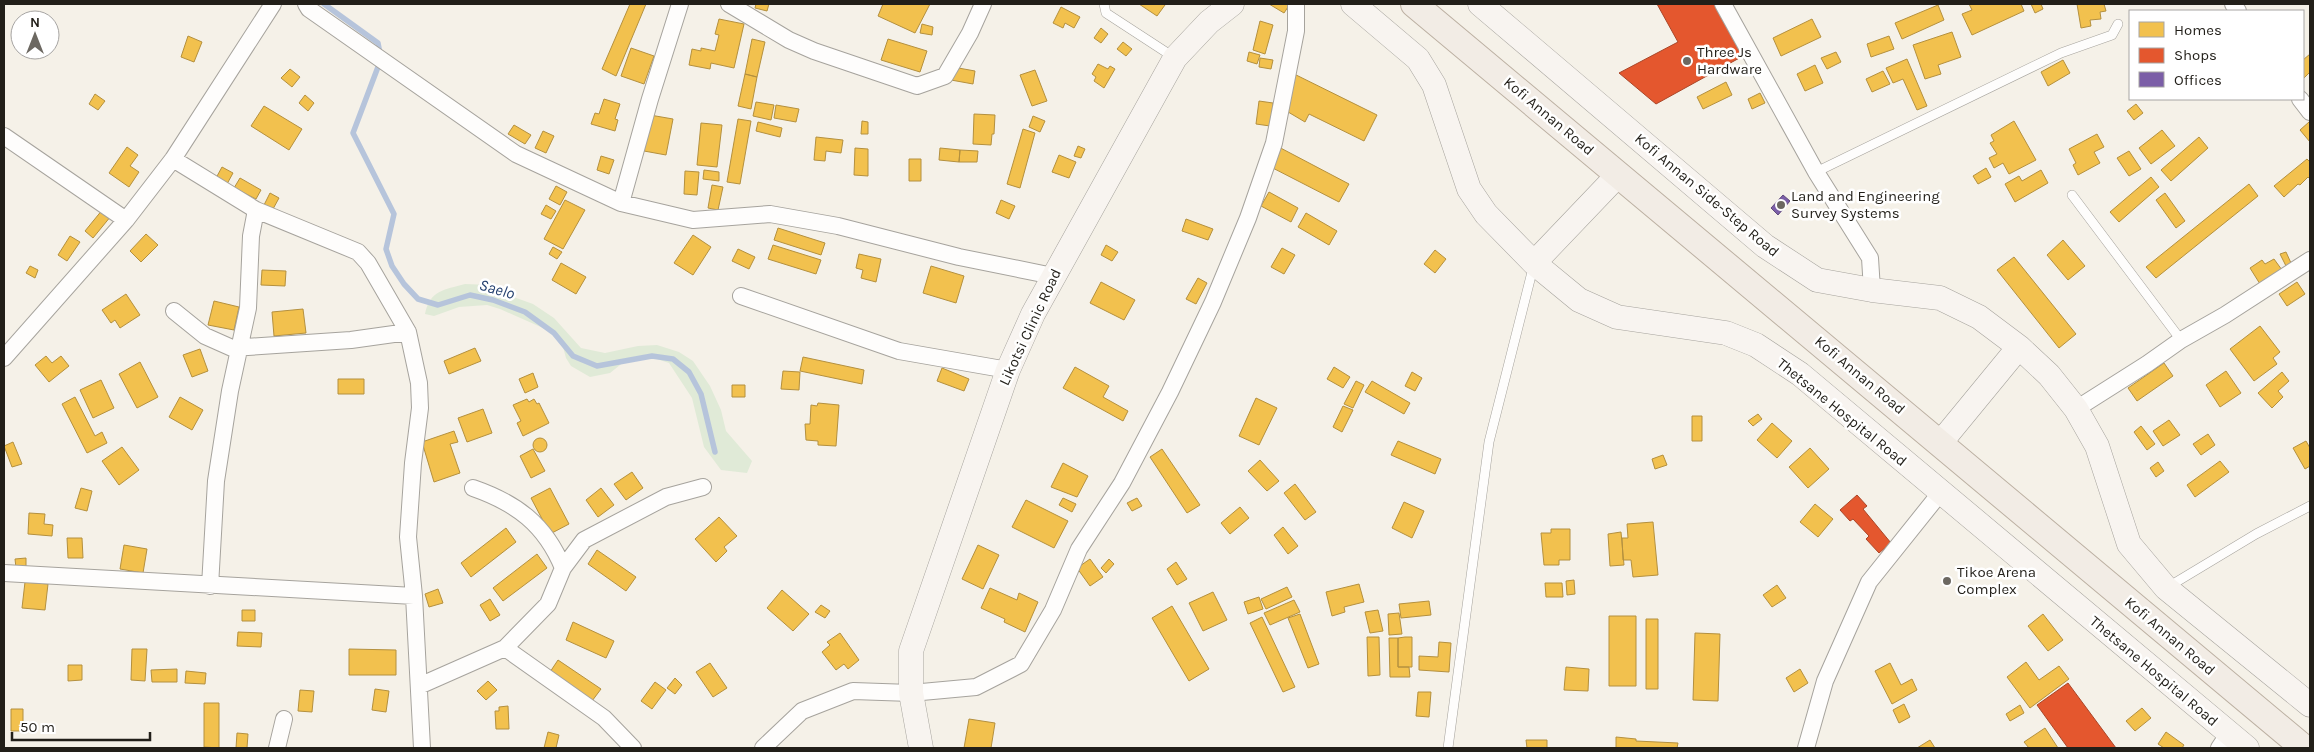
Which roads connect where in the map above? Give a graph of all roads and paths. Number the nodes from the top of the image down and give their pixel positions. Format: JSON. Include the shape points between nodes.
{"nodes":[{"id":1,"x":273,"y":4,"type":"edge"},
{"id":2,"x":306,"y":4,"type":"edge"},
{"id":3,"x":680,"y":4,"type":"edge"},
{"id":4,"x":728,"y":4,"type":"edge"},
{"id":5,"x":983,"y":4,"type":"edge"},
{"id":6,"x":1104,"y":4,"type":"edge"},
{"id":7,"x":1232,"y":4,"type":"edge"},
{"id":8,"x":1296,"y":4,"type":"edge"},
{"id":9,"x":1353,"y":4,"type":"edge"},
{"id":10,"x":1414,"y":4,"type":"edge"},
{"id":11,"x":1480,"y":4,"type":"edge"},
{"id":12,"x":1723,"y":4,"type":"edge"},
{"id":13,"x":2118,"y":24,"type":"dead end"},
{"id":14,"x":1175,"y":58,"type":"junction"},
{"id":15,"x":2301,"y":100,"type":"edge"},
{"id":16,"x":2310,"y":112,"type":"edge"},
{"id":17,"x":4,"y":136,"type":"edge"},
{"id":18,"x":173,"y":159,"type":"junction"},
{"id":19,"x":1816,"y":172,"type":"junction"},
{"id":20,"x":1618,"y":175,"type":"junction"},
{"id":21,"x":2072,"y":195,"type":"dead end"},
{"id":22,"x":621,"y":202,"type":"junction"},
{"id":23,"x":256,"y":210,"type":"junction"},
{"id":24,"x":126,"y":220,"type":"junction"},
{"id":25,"x":2310,"y":260,"type":"edge"},
{"id":26,"x":1534,"y":264,"type":"junction"},
{"id":27,"x":1053,"y":276,"type":"junction"},
{"id":28,"x":1872,"y":290,"type":"junction"},
{"id":29,"x":741,"y":296,"type":"dead end"},
{"id":30,"x":174,"y":311,"type":"dead end"},
{"id":31,"x":408,"y":332,"type":"junction"},
{"id":32,"x":2181,"y":340,"type":"junction"},
{"id":33,"x":2018,"y":347,"type":"junction"},
{"id":34,"x":241,"y":348,"type":"junction"},
{"id":35,"x":4,"y":358,"type":"edge"},
{"id":36,"x":1008,"y":370,"type":"junction"},
{"id":37,"x":2076,"y":409,"type":"junction"},
{"id":38,"x":1941,"y":442,"type":"junction"},
{"id":39,"x":703,"y":487,"type":"dead end"},
{"id":40,"x":473,"y":488,"type":"dead end"},
{"id":41,"x":1941,"y":492,"type":"junction"},
{"id":42,"x":2310,"y":506,"type":"edge"},
{"id":43,"x":563,"y":568,"type":"junction"},
{"id":44,"x":4,"y":573,"type":"edge"},
{"id":45,"x":210,"y":586,"type":"junction"},
{"id":46,"x":2166,"y":588,"type":"junction"},
{"id":47,"x":414,"y":596,"type":"junction"},
{"id":48,"x":505,"y":648,"type":"junction"},
{"id":49,"x":419,"y":686,"type":"junction"},
{"id":50,"x":911,"y":693,"type":"junction"},
{"id":51,"x":2310,"y":705,"type":"edge"},
{"id":52,"x":284,"y":719,"type":"dead end"},
{"id":53,"x":2224,"y":741,"type":"edge"},
{"id":54,"x":277,"y":748,"type":"edge"},
{"id":55,"x":422,"y":748,"type":"edge"},
{"id":56,"x":633,"y":748,"type":"edge"},
{"id":57,"x":764,"y":748,"type":"edge"},
{"id":58,"x":921,"y":748,"type":"edge"},
{"id":59,"x":1448,"y":748,"type":"edge"},
{"id":60,"x":1806,"y":748,"type":"edge"},
{"id":61,"x":2247,"y":748,"type":"edge"},
{"id":62,"x":2304,"y":748,"type":"edge"}],
"edges":[{"from":1,"to":18,"type":"street"},
{"from":2,"to":22,"type":"street","via":[[516,154]]},
{"from":3,"to":22,"type":"street"},
{"from":4,"to":5,"type":"street","via":[[805,47],[917,86],[945,76]]},
{"from":6,"to":14,"type":"lane","via":[[1106,13]]},
{"from":7,"to":14,"type":"street","name":"Likotsi Clinic Road","via":[[1209,22]]},
{"from":8,"to":50,"type":"street","via":[[1296,32],[1274,143],[1248,218],[1170,392],[1122,483],[1079,549],[1053,610],[1021,664],[976,687]]},
{"from":9,"to":26,"type":"street","name":"Thetsane Hospital Road","via":[[1418,59],[1434,85],[1469,189],[1486,214]]},
{"from":10,"to":20,"type":"main road","name":"Kofi Annan Road"},
{"from":11,"to":28,"type":"street","name":"Kofi Annan Side-Step Road","via":[[1765,246],[1818,280]]},
{"from":12,"to":19,"type":"street"},
{"from":13,"to":19,"type":"lane","via":[[2112,34],[2061,53]]},
{"from":14,"to":27,"type":"street","name":"Likotsi Clinic Road"},
{"from":15,"to":16,"type":"street"},
{"from":17,"to":24,"type":"street"},
{"from":18,"to":23,"type":"street"},
{"from":18,"to":24,"type":"street"},
{"from":19,"to":28,"type":"street","via":[[1870,258]]},
{"from":20,"to":26,"type":"street"},
{"from":20,"to":38,"type":"main road","name":"Kofi Annan Road"},
{"from":21,"to":32,"type":"lane"},
{"from":22,"to":27,"type":"street","via":[[693,220],[770,214],[838,226],[959,257]]},
{"from":23,"to":31,"type":"street","via":[[358,252],[368,263]]},
{"from":23,"to":34,"type":"street","via":[[251,236],[248,308]]},
{"from":24,"to":35,"type":"street"},
{"from":25,"to":32,"type":"street"},
{"from":26,"to":41,"type":"street","name":"Thetsane Hospital Road","via":[[1579,300],[1617,317],[1726,333],[1756,345],[1800,374]]},
{"from":26,"to":59,"type":"lane","via":[[1488,442]]},
{"from":27,"to":36,"type":"street","name":"Likotsi Clinic Road"},
{"from":28,"to":33,"type":"street","name":"Kofi Annan Side-Step Road","via":[[1940,298],[1979,317]]},
{"from":29,"to":36,"type":"street","via":[[898,351]]},
{"from":30,"to":34,"type":"street","via":[[205,336],[232,348]]},
{"from":31,"to":34,"type":"street","via":[[351,340]]},
{"from":31,"to":47,"type":"street","via":[[419,383],[420,408],[408,537]]},
{"from":32,"to":37,"type":"street"},
{"from":33,"to":37,"type":"street","name":"Kofi Annan Side-Step Road","via":[[2049,375]]},
{"from":33,"to":38,"type":"street"},
{"from":34,"to":45,"type":"street","via":[[230,391],[216,481]]},
{"from":36,"to":50,"type":"street","name":"Likotsi Clinic Road","via":[[911,651]]},
{"from":37,"to":46,"type":"street","name":"Kofi Annan Side-Step Road","via":[[2096,446],[2129,544]]},
{"from":38,"to":62,"type":"main road","name":"Kofi Annan Road"},
{"from":39,"to":43,"type":"street","via":[[666,497],[584,540]]},
{"from":40,"to":43,"type":"street","via":[[498,496],[530,517],[555,548]]},
{"from":41,"to":53,"type":"street","name":"Thetsane Hospital Road"},
{"from":41,"to":60,"type":"street","via":[[1869,582],[1825,681]]},
{"from":42,"to":46,"type":"lane"},
{"from":43,"to":48,"type":"street","via":[[548,604]]},
{"from":44,"to":45,"type":"street"},
{"from":45,"to":47,"type":"street"},
{"from":46,"to":51,"type":"street","name":"Kofi Annan Side-Step Road"},
{"from":47,"to":49,"type":"street"},
{"from":48,"to":49,"type":"street"},
{"from":48,"to":56,"type":"street","via":[[604,718]]},
{"from":49,"to":55,"type":"street"},
{"from":50,"to":57,"type":"street","via":[[854,691],[802,712]]},
{"from":50,"to":58,"type":"street","name":"Likotsi Clinic Road"},
{"from":52,"to":54,"type":"street"},
{"from":53,"to":61,"type":"street","name":"Thetsane Hospital Road"}]}
